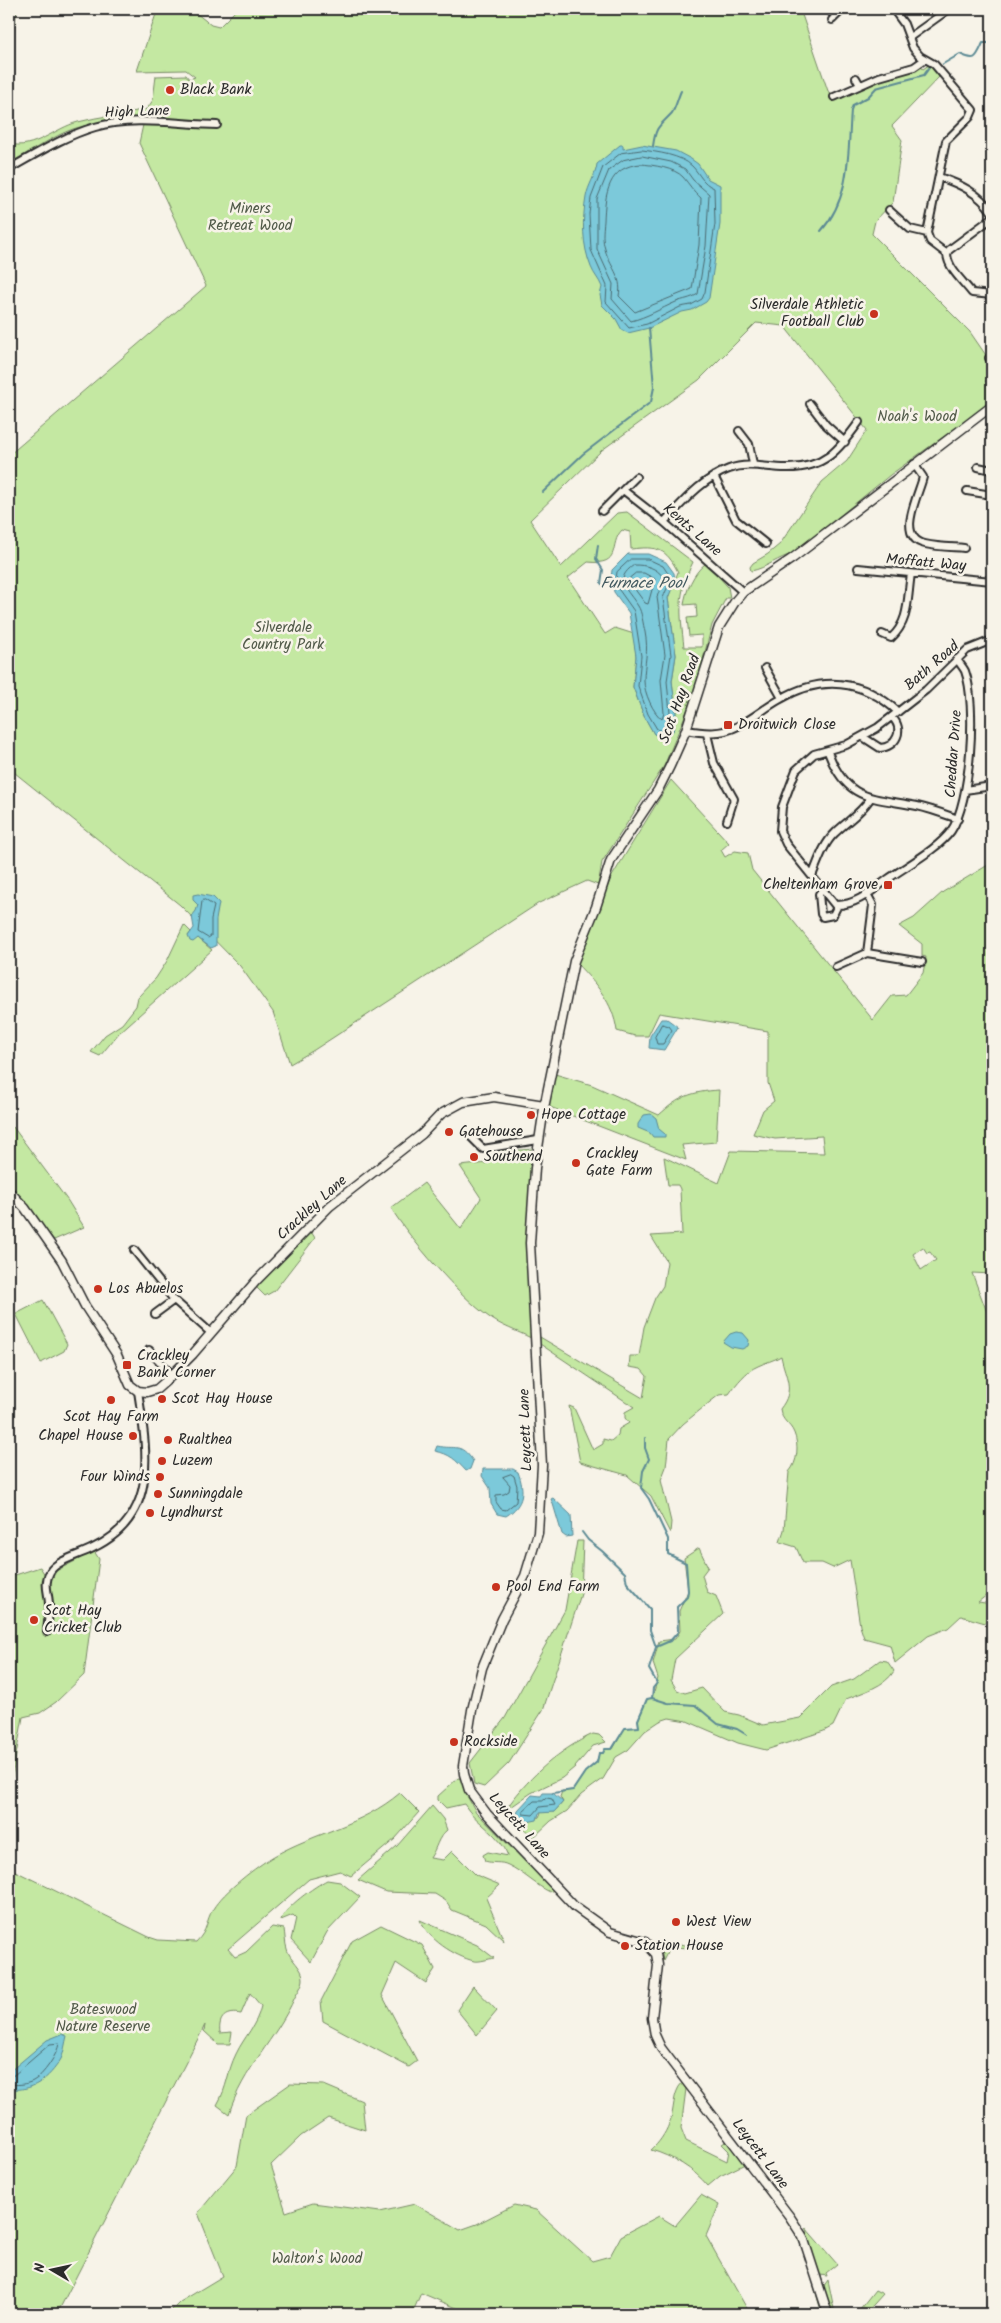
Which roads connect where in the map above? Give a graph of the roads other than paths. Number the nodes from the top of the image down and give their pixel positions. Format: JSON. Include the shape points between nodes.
{"nodes":[{"id":1,"x":843,"y":9,"type":"edge"},
{"id":2,"x":893,"y":9,"type":"edge"},
{"id":3,"x":948,"y":9,"type":"edge"},
{"id":4,"x":829,"y":10,"type":"dead end"},
{"id":5,"x":910,"y":37,"type":"junction"},
{"id":6,"x":924,"y":60,"type":"junction"},
{"id":7,"x":856,"y":78,"type":"dead end"},
{"id":8,"x":860,"y":85,"type":"junction"},
{"id":9,"x":834,"y":97,"type":"dead end"},
{"id":10,"x":217,"y":125,"type":"dead end"},
{"id":11,"x":9,"y":169,"type":"edge"},
{"id":12,"x":939,"y":177,"type":"junction"},
{"id":13,"x":889,"y":210,"type":"dead end"},
{"id":14,"x":992,"y":212,"type":"edge"},
{"id":15,"x":992,"y":218,"type":"edge"},
{"id":16,"x":927,"y":233,"type":"junction"},
{"id":17,"x":947,"y":254,"type":"junction"},
{"id":18,"x":992,"y":295,"type":"edge"},
{"id":19,"x":810,"y":404,"type":"dead end"},
{"id":20,"x":992,"y":406,"type":"edge"},
{"id":21,"x":859,"y":422,"type":"dead end"},
{"id":22,"x":739,"y":432,"type":"dead end"},
{"id":23,"x":845,"y":442,"type":"junction"},
{"id":24,"x":753,"y":464,"type":"junction"},
{"id":25,"x":914,"y":464,"type":"junction"},
{"id":26,"x":978,"y":467,"type":"dead end"},
{"id":27,"x":992,"y":470,"type":"edge"},
{"id":28,"x":714,"y":476,"type":"junction"},
{"id":29,"x":636,"y":478,"type":"dead end"},
{"id":30,"x":623,"y":490,"type":"junction"},
{"id":31,"x":968,"y":492,"type":"dead end"},
{"id":32,"x":992,"y":495,"type":"edge"},
{"id":33,"x":602,"y":511,"type":"dead end"},
{"id":34,"x":664,"y":522,"type":"junction"},
{"id":35,"x":766,"y":544,"type":"dead end"},
{"id":36,"x":964,"y":548,"type":"dead end"},
{"id":37,"x":858,"y":568,"type":"dead end"},
{"id":38,"x":910,"y":574,"type":"junction"},
{"id":39,"x":992,"y":581,"type":"edge"},
{"id":40,"x":743,"y":592,"type":"junction"},
{"id":41,"x":882,"y":634,"type":"dead end"},
{"id":42,"x":992,"y":640,"type":"edge"},
{"id":43,"x":957,"y":659,"type":"junction"},
{"id":44,"x":764,"y":668,"type":"dead end"},
{"id":45,"x":782,"y":698,"type":"junction"},
{"id":46,"x":895,"y":714,"type":"junction"},
{"id":47,"x":686,"y":730,"type":"junction"},
{"id":48,"x":707,"y":734,"type":"junction"},
{"id":49,"x":863,"y":737,"type":"junction"},
{"id":50,"x":828,"y":752,"type":"junction"},
{"id":51,"x":992,"y":786,"type":"edge"},
{"id":52,"x":965,"y":790,"type":"junction"},
{"id":53,"x":870,"y":799,"type":"junction"},
{"id":54,"x":958,"y":819,"type":"junction"},
{"id":55,"x":727,"y":821,"type":"dead end"},
{"id":56,"x":812,"y":876,"type":"junction"},
{"id":57,"x":823,"y":889,"type":"junction"},
{"id":58,"x":867,"y":894,"type":"junction"},
{"id":59,"x":837,"y":905,"type":"junction"},
{"id":60,"x":867,"y":953,"type":"junction"},
{"id":61,"x":922,"y":962,"type":"dead end"},
{"id":62,"x":836,"y":967,"type":"dead end"},
{"id":63,"x":544,"y":1106,"type":"junction"},
{"id":64,"x":470,"y":1136,"type":"dead end"},
{"id":65,"x":538,"y":1140,"type":"junction"},
{"id":66,"x":9,"y":1191,"type":"edge"},
{"id":67,"x":134,"y":1250,"type":"dead end"},
{"id":68,"x":174,"y":1300,"type":"junction"},
{"id":69,"x":154,"y":1314,"type":"dead end"},
{"id":70,"x":211,"y":1333,"type":"junction"},
{"id":71,"x":148,"y":1350,"type":"dead end"},
{"id":72,"x":172,"y":1375,"type":"junction"},
{"id":73,"x":138,"y":1391,"type":"junction"},
{"id":74,"x":47,"y":1632,"type":"dead end"},
{"id":75,"x":828,"y":2314,"type":"edge"}],
"edges":[{"from":1,"to":4,"type":"street","via":[[833,18]]},
{"from":2,"to":5,"type":"street"},
{"from":3,"to":5,"type":"street"},
{"from":5,"to":6,"type":"street","via":[[913,48]]},
{"from":6,"to":8,"type":"street","via":[[914,67]]},
{"from":6,"to":12,"type":"street","via":[[934,64],[973,110],[946,141]]},
{"from":7,"to":8,"type":"street"},
{"from":8,"to":9,"type":"street"},
{"from":10,"to":11,"type":"street","name":"High Lane","via":[[131,122],[96,126]]},
{"from":12,"to":14,"type":"street","via":[[978,195]]},
{"from":12,"to":16,"type":"street"},
{"from":13,"to":16,"type":"street","via":[[910,229]]},
{"from":15,"to":17,"type":"street"},
{"from":16,"to":17,"type":"street","via":[[930,241]]},
{"from":17,"to":18,"type":"street","via":[[952,269],[972,292]]},
{"from":19,"to":23,"type":"street"},
{"from":20,"to":25,"type":"street","name":"Scot Hay Road"},
{"from":21,"to":23,"type":"street"},
{"from":22,"to":24,"type":"street","via":[[749,444]]},
{"from":23,"to":24,"type":"street","via":[[836,453],[808,467]]},
{"from":24,"to":28,"type":"street"},
{"from":25,"to":36,"type":"street","via":[[923,477],[910,523],[911,533],[925,544]]},
{"from":25,"to":40,"type":"street","name":"Scot Hay Road","via":[[793,558]]},
{"from":26,"to":27,"type":"street"},
{"from":28,"to":34,"type":"street","via":[[696,488]]},
{"from":28,"to":35,"type":"street","via":[[736,520]]},
{"from":29,"to":30,"type":"street"},
{"from":30,"to":33,"type":"street"},
{"from":30,"to":34,"type":"street","name":"Kents Lane"},
{"from":31,"to":32,"type":"street"},
{"from":34,"to":40,"type":"street","name":"Kents Lane"},
{"from":37,"to":38,"type":"street","name":"Moffatt Way"},
{"from":38,"to":39,"type":"street","name":"Moffatt Way"},
{"from":38,"to":41,"type":"street","via":[[901,629],[891,638]]},
{"from":40,"to":47,"type":"street","name":"Scot Hay Road","via":[[720,627]]},
{"from":42,"to":43,"type":"street","name":"Bath Road","via":[[967,650]]},
{"from":43,"to":46,"type":"street","name":"Bath Road","via":[[926,690]]},
{"from":43,"to":52,"type":"street","name":"Cheddar Drive","via":[[964,670],[971,707]]},
{"from":44,"to":45,"type":"street"},
{"from":45,"to":46,"type":"street","via":[[818,684],[848,684],[885,700]]},
{"from":45,"to":48,"type":"street","via":[[736,727]]},
{"from":46,"to":49,"type":"street","name":"Bath Road"},
{"from":46,"to":49,"type":"street","via":[[899,732],[889,747],[880,748]]},
{"from":47,"to":48,"type":"street"},
{"from":47,"to":63,"type":"street","name":"Scot Hay Road","via":[[658,790],[612,860],[574,961]]},
{"from":48,"to":55,"type":"street","via":[[714,763],[734,799]]},
{"from":49,"to":50,"type":"street","name":"Bath Road"},
{"from":50,"to":53,"type":"street","via":[[839,776]]},
{"from":50,"to":56,"type":"street","name":"Bath Road","via":[[814,754],[796,770],[780,818],[780,831],[786,844]]},
{"from":51,"to":52,"type":"street"},
{"from":52,"to":54,"type":"street","name":"Cheddar Drive"},
{"from":53,"to":54,"type":"street","via":[[916,806]]},
{"from":53,"to":56,"type":"street","via":[[859,814],[833,835]]},
{"from":54,"to":58,"type":"street","name":"Cheddar Drive","via":[[950,832],[934,846]]},
{"from":56,"to":57,"type":"street","name":"Bath Road"},
{"from":57,"to":59,"type":"street","name":"Bath Road"},
{"from":57,"to":59,"type":"street","via":[[819,894],[821,914],[824,917],[833,915]]},
{"from":58,"to":59,"type":"street","name":"Cheddar Drive","via":[[847,906]]},
{"from":58,"to":60,"type":"street","via":[[873,905]]},
{"from":60,"to":61,"type":"street"},
{"from":60,"to":62,"type":"street"},
{"from":63,"to":65,"type":"street","name":"Leycett Lane"},
{"from":63,"to":70,"type":"street","name":"Crackley Lane","via":[[494,1097],[463,1102],[441,1114],[422,1134],[330,1206],[256,1281]]},
{"from":64,"to":65,"type":"street","via":[[483,1149]]},
{"from":65,"to":75,"type":"street","name":"Leycett Lane","via":[[530,1243],[542,1465],[538,1533],[526,1576],[502,1619],[482,1668],[467,1734],[464,1774],[469,1790],[487,1814],[575,1907],[610,1932],[645,1942],[656,1954],[658,1965],[652,2018],[660,2048],[803,2237]]},
{"from":66,"to":73,"type":"street","via":[[62,1261],[85,1306],[117,1354],[130,1385]]},
{"from":67,"to":68,"type":"street"},
{"from":68,"to":69,"type":"street"},
{"from":68,"to":70,"type":"street"},
{"from":70,"to":72,"type":"street","name":"Crackley Lane"},
{"from":71,"to":72,"type":"street"},
{"from":72,"to":73,"type":"street","name":"Crackley Lane","via":[[158,1389]]},
{"from":73,"to":74,"type":"street","via":[[146,1466],[142,1494],[124,1528],[50,1570],[46,1583],[49,1604]]}]}
